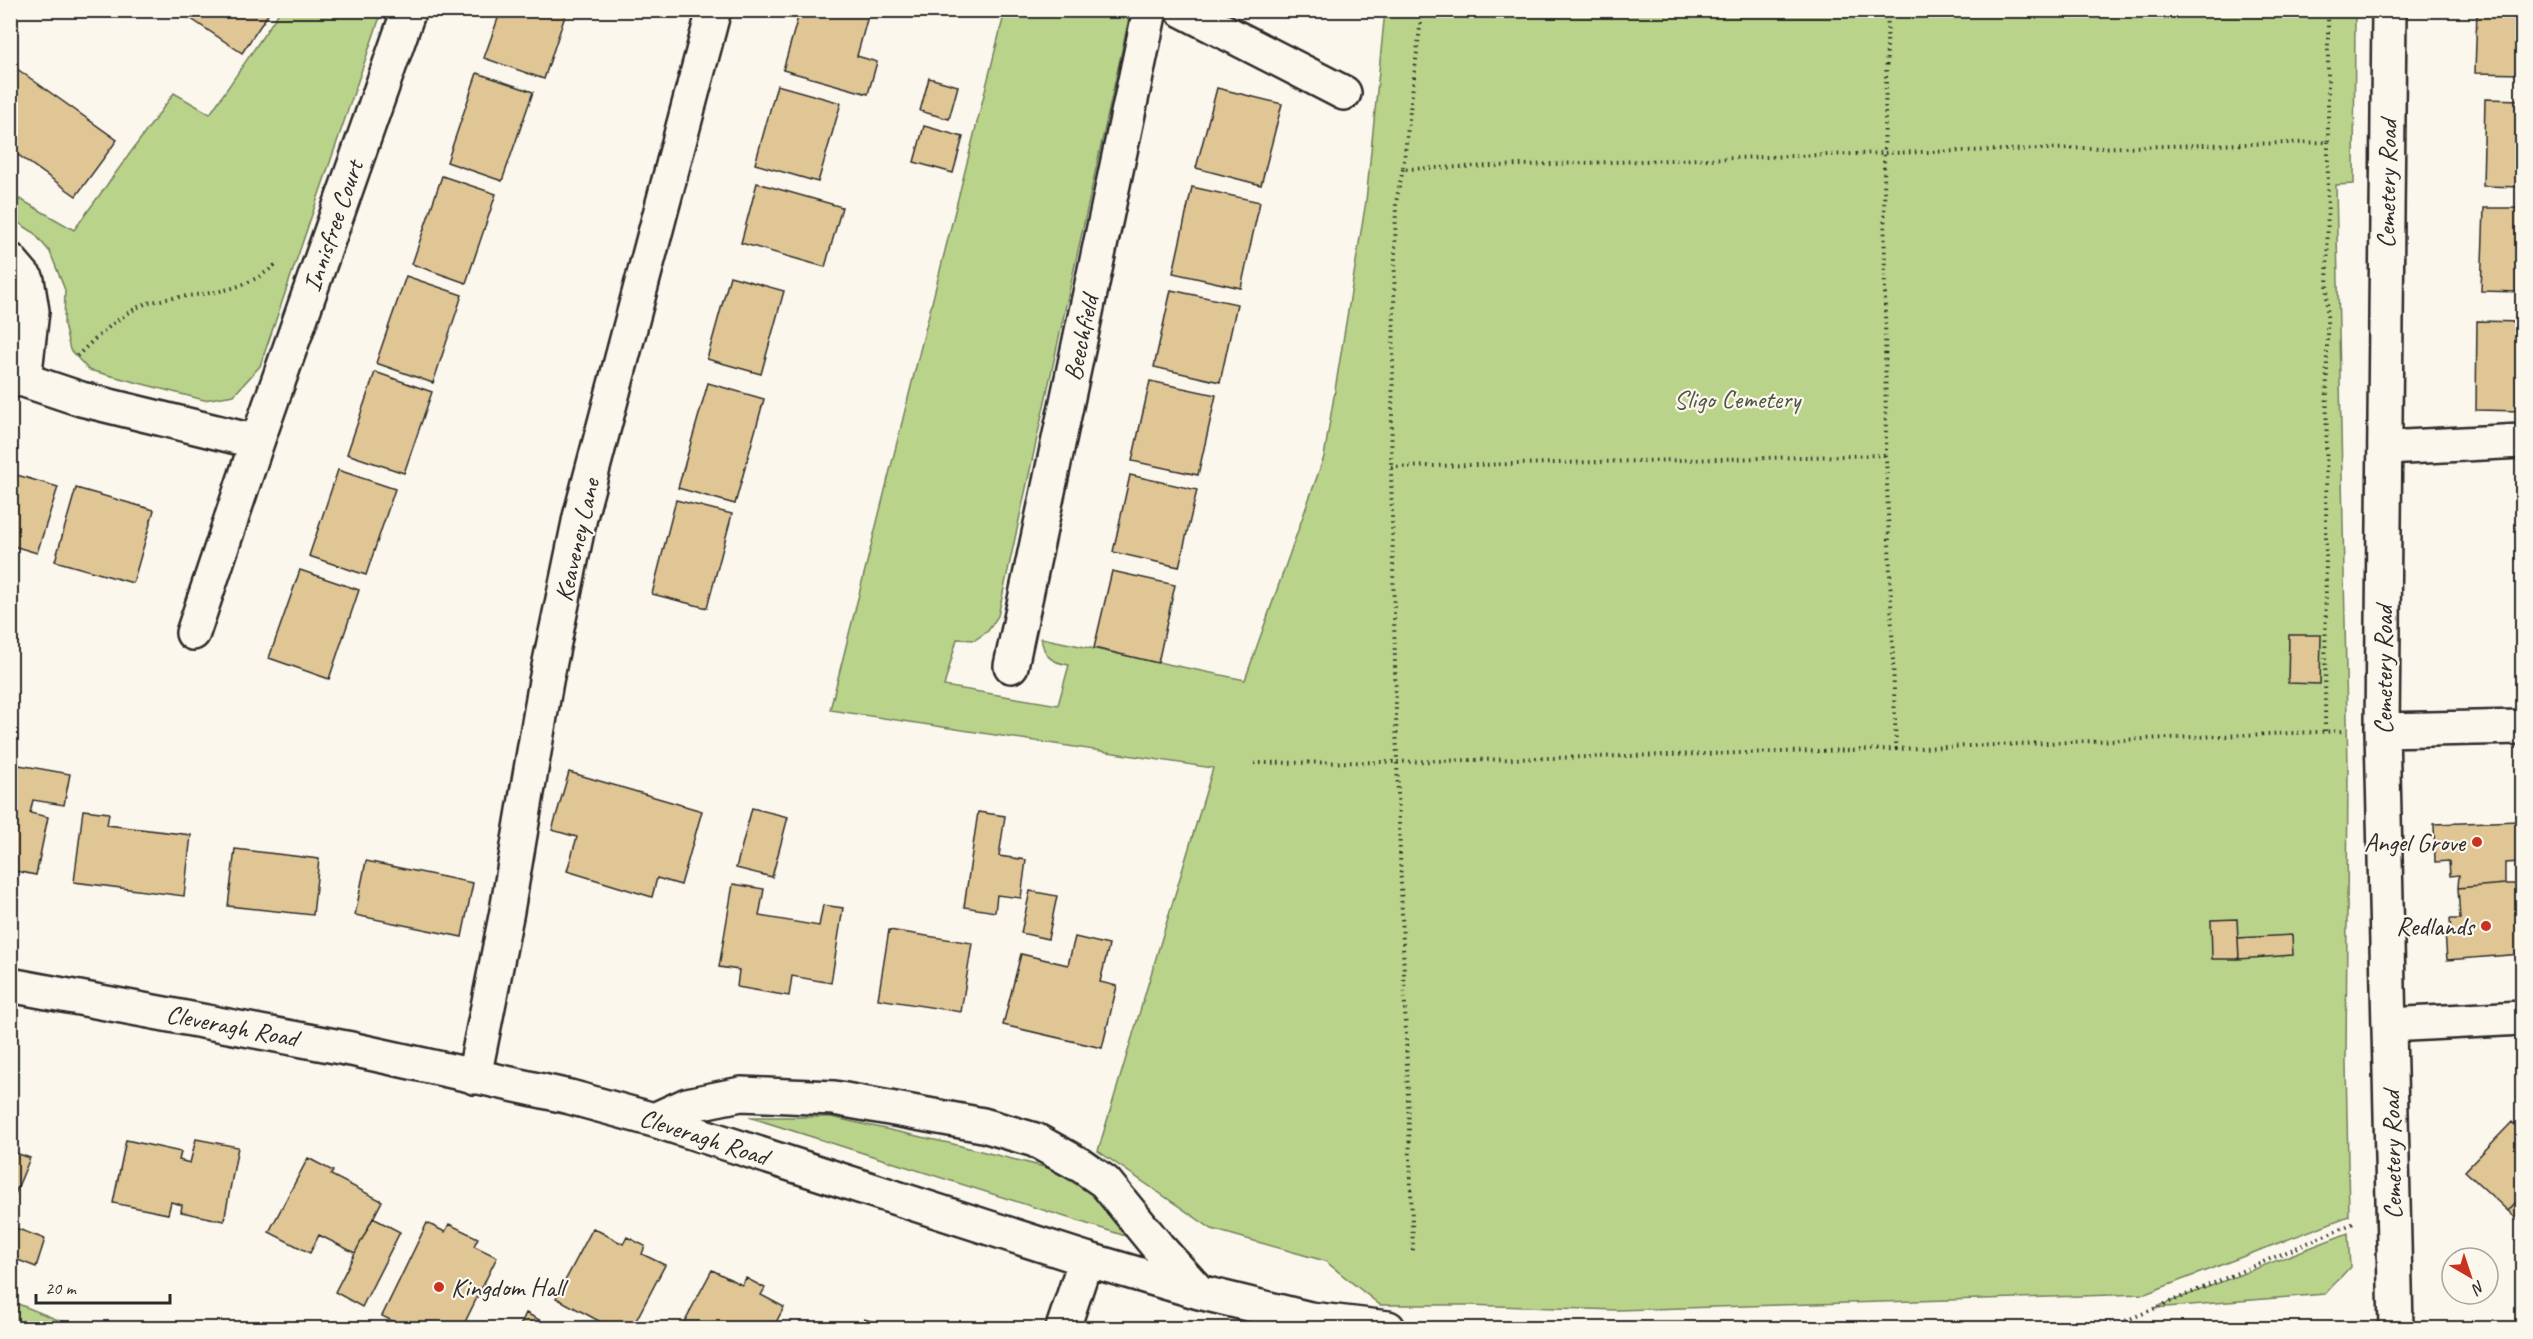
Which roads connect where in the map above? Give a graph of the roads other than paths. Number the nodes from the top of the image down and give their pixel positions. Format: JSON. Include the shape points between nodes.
{"nodes":[{"id":1,"x":409,"y":10,"type":"edge"},
{"id":2,"x":714,"y":10,"type":"edge"},
{"id":3,"x":1150,"y":10,"type":"edge"},
{"id":4,"x":1182,"y":10,"type":"edge"},
{"id":5,"x":2389,"y":10,"type":"edge"},
{"id":6,"x":1344,"y":93,"type":"dead end"},
{"id":7,"x":10,"y":260,"type":"edge"},
{"id":8,"x":17,"y":379,"type":"edge"},
{"id":9,"x":2523,"y":441,"type":"edge"},
{"id":10,"x":257,"y":442,"type":"junction"},
{"id":11,"x":2385,"y":448,"type":"junction"},
{"id":12,"x":193,"y":633,"type":"dead end"},
{"id":13,"x":1011,"y":666,"type":"dead end"},
{"id":14,"x":2523,"y":727,"type":"edge"},
{"id":15,"x":2382,"y":730,"type":"junction"},
{"id":16,"x":10,"y":986,"type":"edge"},
{"id":17,"x":2523,"y":1018,"type":"edge"},
{"id":18,"x":2390,"y":1025,"type":"junction"},
{"id":19,"x":474,"y":1077,"type":"junction"},
{"id":20,"x":654,"y":1120,"type":"junction"},
{"id":21,"x":1086,"y":1259,"type":"junction"},
{"id":22,"x":1199,"y":1292,"type":"junction"},
{"id":23,"x":1064,"y":1329,"type":"edge"},
{"id":24,"x":1388,"y":1329,"type":"edge"},
{"id":25,"x":2396,"y":1329,"type":"edge"}],
"edges":[{"from":1,"to":10,"type":"street","name":"Innisfree Court"},
{"from":2,"to":19,"type":"street","name":"Keaveney Lane","via":[[580,517]]},
{"from":3,"to":13,"type":"street","name":"Beechfield"},
{"from":4,"to":6,"type":"street"},
{"from":5,"to":11,"type":"street","name":"Cemetery Road"},
{"from":7,"to":8,"type":"street","via":[[27,280],[32,311]]},
{"from":8,"to":10,"type":"street"},
{"from":9,"to":11,"type":"street"},
{"from":10,"to":12,"type":"street","name":"Innisfree Court"},
{"from":11,"to":15,"type":"street","name":"Cemetery Road"},
{"from":14,"to":15,"type":"street"},
{"from":15,"to":18,"type":"street","name":"Cemetery Road"},
{"from":16,"to":19,"type":"street","name":"Cleveragh Road","via":[[351,1049]]},
{"from":17,"to":18,"type":"street"},
{"from":18,"to":25,"type":"street","name":"Cemetery Road"},
{"from":19,"to":20,"type":"street","name":"Cleveragh Road"},
{"from":20,"to":21,"type":"street","name":"Cleveragh Road"},
{"from":20,"to":22,"type":"street","via":[[687,1105],[741,1094],[834,1098],[983,1125],[1035,1140],[1105,1182]]},
{"from":21,"to":22,"type":"street","name":"Cleveragh Road"},
{"from":21,"to":23,"type":"street"},
{"from":22,"to":24,"type":"street","name":"Cleveragh Road","via":[[1310,1319]]}]}
